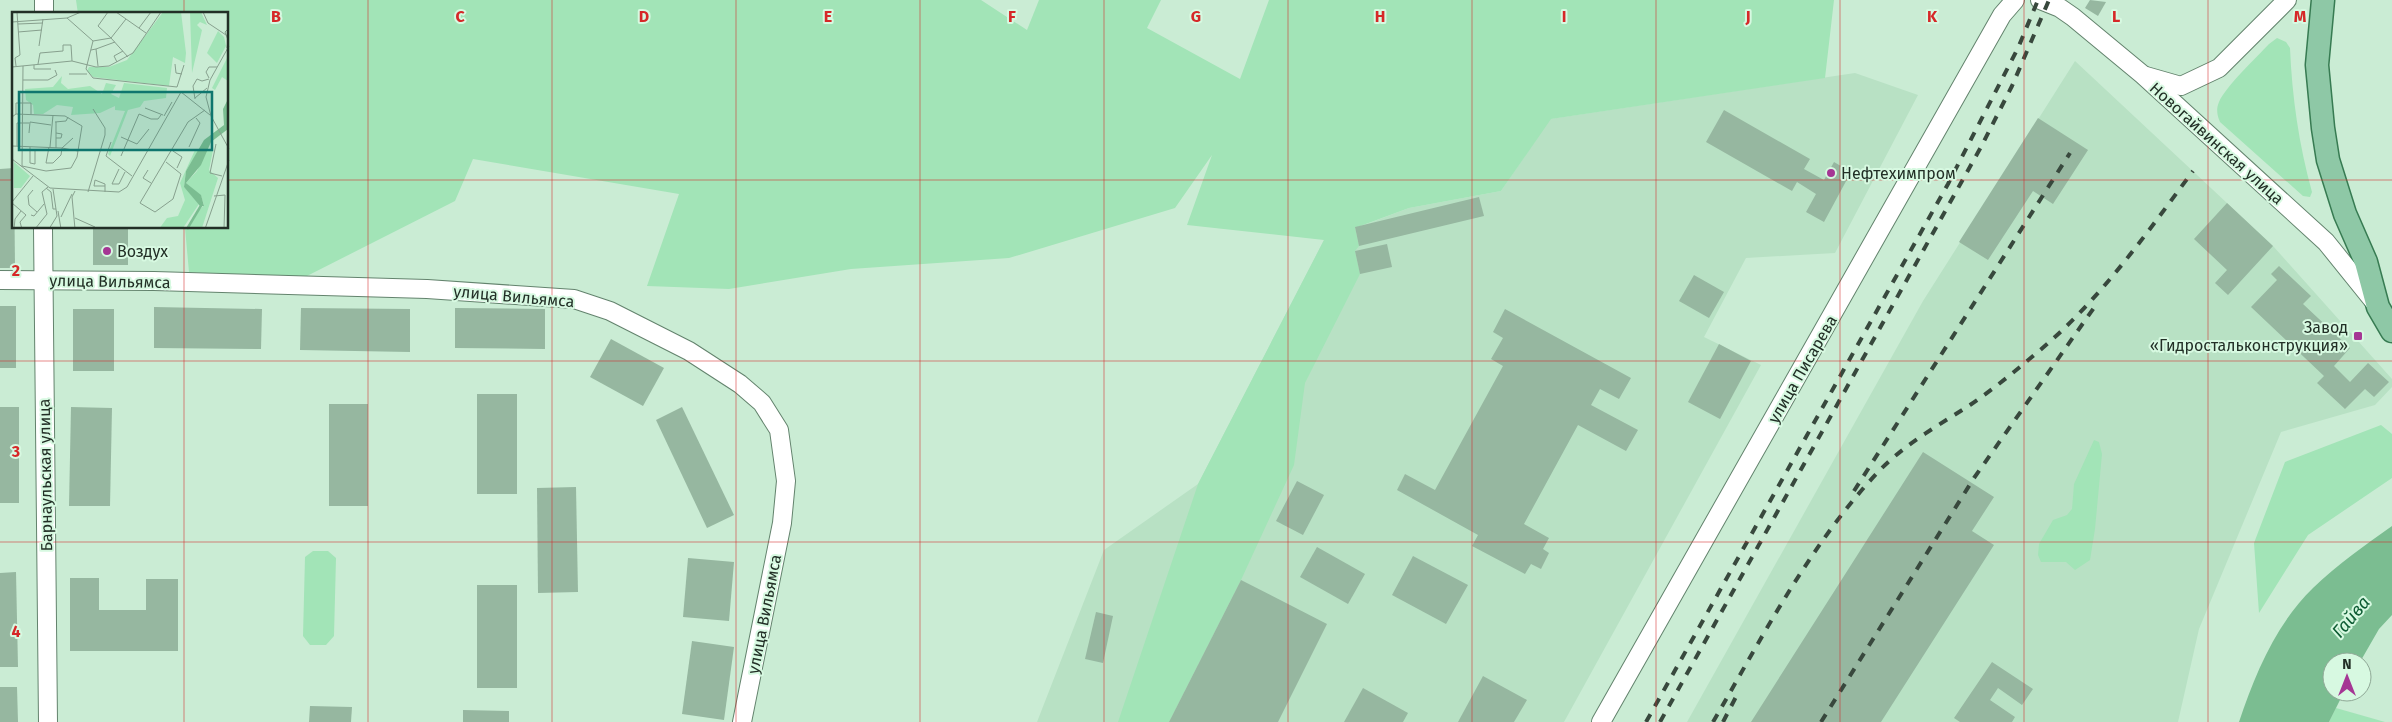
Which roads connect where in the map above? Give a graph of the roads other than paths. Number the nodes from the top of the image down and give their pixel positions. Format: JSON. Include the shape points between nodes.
{"nodes":[{"id":1,"x":2015,"y":0,"type":"edge"},
{"id":2,"x":2040,"y":0,"type":"edge"},
{"id":3,"x":2287,"y":0,"type":"edge"},
{"id":4,"x":2323,"y":0,"type":"edge"},
{"id":5,"x":2143,"y":76,"type":"junction"},
{"id":6,"x":43,"y":229,"type":"edge"},
{"id":7,"x":0,"y":280,"type":"edge"},
{"id":8,"x":43,"y":281,"type":"junction"},
{"id":9,"x":2378,"y":306,"type":"junction"},
{"id":10,"x":2392,"y":331,"type":"edge"},
{"id":11,"x":48,"y":722,"type":"edge"},
{"id":12,"x":742,"y":722,"type":"edge"},
{"id":13,"x":1602,"y":722,"type":"edge"}],
"edges":[{"from":1,"to":13,"type":"street","name":"улица Писарева","via":[[2002,15]]},
{"from":2,"to":5,"type":"street","name":"Новогайвинская улица","via":[[2073,17]]},
{"from":3,"to":5,"type":"street","via":[[2219,68],[2181,86]]},
{"from":4,"to":9,"type":"main road","via":[[2317,65],[2327,152],[2344,214],[2366,262]]},
{"from":5,"to":9,"type":"street","name":"Новогайвинская улица","via":[[2326,242]]},
{"from":6,"to":8,"type":"street","name":"Барнаульская улица"},
{"from":7,"to":8,"type":"street","name":"улица Вильямса"},
{"from":8,"to":11,"type":"street","name":"Барнаульская улица"},
{"from":8,"to":12,"type":"street","name":"улица Вильямса","via":[[154,281],[427,290],[574,299],[610,311],[689,351],[740,384],[762,403],[779,430],[786,481],[782,523]]},
{"from":9,"to":10,"type":"main road"}]}
